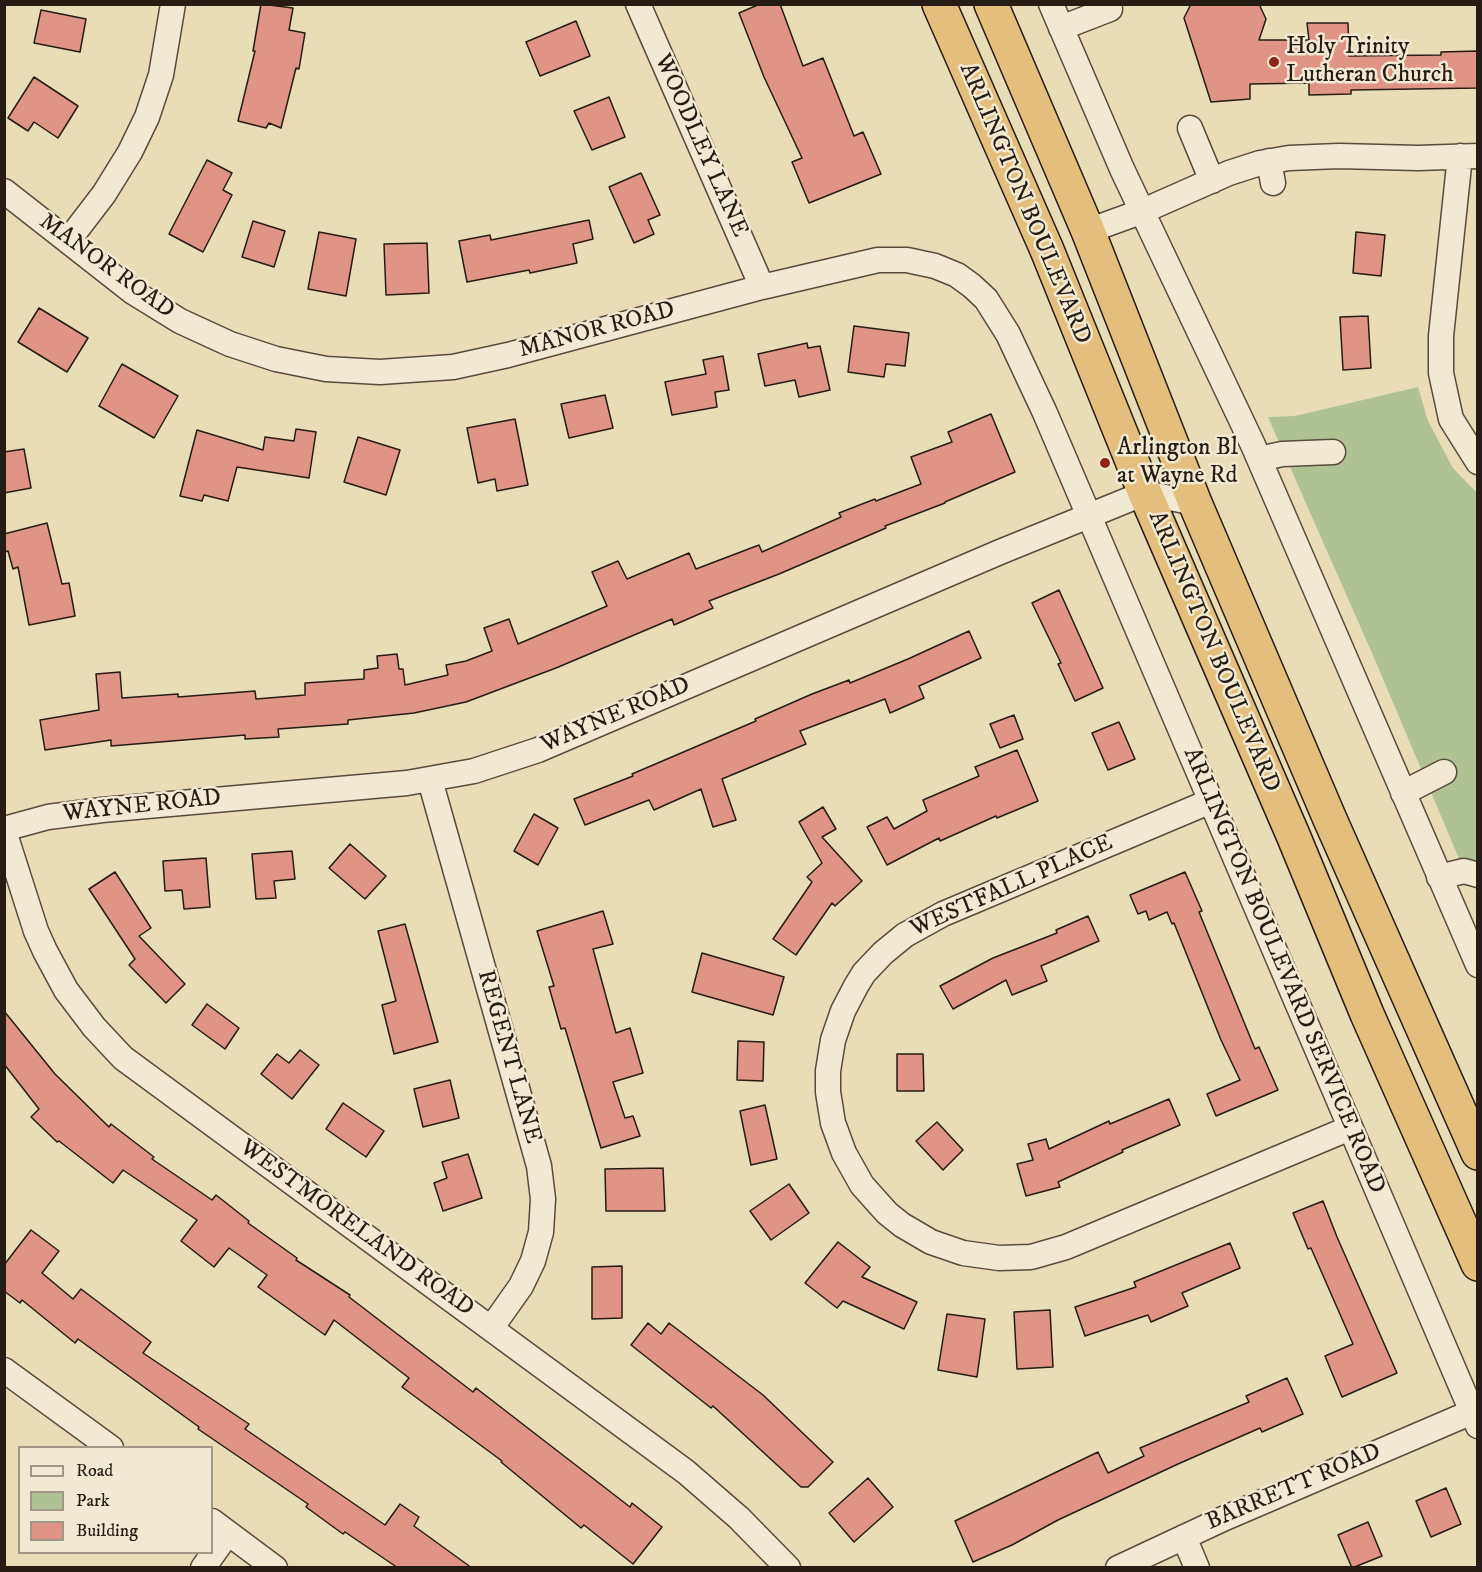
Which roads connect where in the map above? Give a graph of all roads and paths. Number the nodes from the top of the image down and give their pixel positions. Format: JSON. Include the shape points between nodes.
{"nodes":[{"id":1,"x":172,"y":4,"type":"edge"},
{"id":2,"x":638,"y":4,"type":"edge"},
{"id":3,"x":939,"y":4,"type":"edge"},
{"id":4,"x":991,"y":4,"type":"edge"},
{"id":5,"x":1051,"y":4,"type":"edge"},
{"id":6,"x":1110,"y":9,"type":"dead end"},
{"id":7,"x":1061,"y":28,"type":"junction"},
{"id":8,"x":1190,"y":128,"type":"dead end"},
{"id":9,"x":1469,"y":156,"type":"edge"},
{"id":10,"x":1016,"y":181,"type":"junction"},
{"id":11,"x":1212,"y":181,"type":"junction"},
{"id":12,"x":4,"y":190,"type":"edge"},
{"id":13,"x":1143,"y":211,"type":"junction"},
{"id":14,"x":1088,"y":231,"type":"junction"},
{"id":15,"x":68,"y":241,"type":"junction"},
{"id":16,"x":762,"y":287,"type":"junction"},
{"id":17,"x":1333,"y":452,"type":"dead end"},
{"id":18,"x":1259,"y":459,"type":"junction"},
{"id":19,"x":1478,"y":462,"type":"edge"},
{"id":20,"x":1144,"y":493,"type":"junction"},
{"id":21,"x":1195,"y":503,"type":"junction"},
{"id":22,"x":1089,"y":516,"type":"junction"},
{"id":23,"x":1444,"y":772,"type":"dead end"},
{"id":24,"x":430,"y":780,"type":"junction"},
{"id":25,"x":1403,"y":793,"type":"junction"},
{"id":26,"x":1211,"y":801,"type":"junction"},
{"id":27,"x":4,"y":830,"type":"edge"},
{"id":28,"x":1478,"y":876,"type":"edge"},
{"id":29,"x":1439,"y":877,"type":"junction"},
{"id":30,"x":1478,"y":965,"type":"edge"},
{"id":31,"x":1350,"y":1128,"type":"junction"},
{"id":32,"x":1478,"y":1153,"type":"edge"},
{"id":33,"x":1478,"y":1264,"type":"edge"},
{"id":34,"x":492,"y":1327,"type":"junction"},
{"id":35,"x":4,"y":1370,"type":"edge"},
{"id":36,"x":1474,"y":1419,"type":"edge"},
{"id":37,"x":108,"y":1446,"type":"edge"},
{"id":38,"x":220,"y":1527,"type":"edge"},
{"id":39,"x":1184,"y":1537,"type":"junction"},
{"id":40,"x":213,"y":1544,"type":"edge"},
{"id":41,"x":209,"y":1554,"type":"edge"},
{"id":42,"x":203,"y":1568,"type":"edge"},
{"id":43,"x":275,"y":1568,"type":"edge"},
{"id":44,"x":788,"y":1568,"type":"edge"},
{"id":45,"x":1118,"y":1568,"type":"edge"},
{"id":46,"x":1197,"y":1568,"type":"edge"}],
"edges":[{"from":1,"to":15,"type":"street","via":[[160,75],[147,117],[104,194]]},
{"from":2,"to":16,"type":"street","name":"WOODLEY LANE"},
{"from":3,"to":10,"type":"highway","name":"ARLINGTON BOULEVARD"},
{"from":4,"to":14,"type":"highway","name":"ARLINGTON BOULEVARD"},
{"from":5,"to":7,"type":"street"},
{"from":6,"to":7,"type":"street"},
{"from":7,"to":13,"type":"street"},
{"from":8,"to":11,"type":"street"},
{"from":9,"to":11,"type":"street","via":[[1289,158],[1271,172],[1229,173]]},
{"from":9,"to":19,"type":"street","via":[[1441,336],[1441,373],[1451,419]]},
{"from":10,"to":14,"type":"highway","via":[[1059,228],[1074,234]]},
{"from":10,"to":20,"type":"highway","name":"ARLINGTON BOULEVARD"},
{"from":11,"to":13,"type":"street"},
{"from":12,"to":15,"type":"street","name":"MANOR ROAD"},
{"from":13,"to":14,"type":"street"},
{"from":13,"to":18,"type":"street"},
{"from":14,"to":21,"type":"highway","name":"ARLINGTON BOULEVARD"},
{"from":15,"to":16,"type":"street","name":"MANOR ROAD","via":[[133,292],[180,321],[230,344],[326,369],[380,372],[453,367]]},
{"from":16,"to":22,"type":"street","name":"MANOR ROAD","via":[[878,260],[907,260],[957,275],[986,299],[1008,334]]},
{"from":17,"to":18,"type":"street"},
{"from":18,"to":25,"type":"street"},
{"from":20,"to":21,"type":"street"},
{"from":20,"to":22,"type":"street","name":"WAYNE ROAD"},
{"from":20,"to":33,"type":"highway","name":"ARLINGTON BOULEVARD"},
{"from":21,"to":32,"type":"highway","name":"ARLINGTON BOULEVARD"},
{"from":22,"to":24,"type":"street","name":"WAYNE ROAD","via":[[538,750],[474,771]]},
{"from":22,"to":26,"type":"street","name":"ARLINGTON BOULEVARD SERVICE ROAD"},
{"from":23,"to":25,"type":"street"},
{"from":24,"to":27,"type":"street","name":"WAYNE ROAD","via":[[102,810],[48,817]]},
{"from":24,"to":34,"type":"street","name":"REGENT LANE","via":[[539,1166],[543,1199],[541,1232],[533,1261]]},
{"from":25,"to":29,"type":"street"},
{"from":26,"to":31,"type":"street","name":"ARLINGTON BOULEVARD SERVICE ROAD"},
{"from":26,"to":31,"type":"street","name":"WESTFALL PLACE","via":[[943,914],[905,935],[883,953],[855,986],[833,1040],[828,1092],[833,1123],[844,1153],[862,1185],[887,1213],[931,1242],[963,1253],[1032,1257],[1066,1247]]},
{"from":27,"to":34,"type":"street","name":"WESTMORELAND ROAD","via":[[45,951],[66,990],[123,1058]]},
{"from":28,"to":29,"type":"street","via":[[1464,871]]},
{"from":29,"to":30,"type":"street"},
{"from":31,"to":36,"type":"street","name":"ARLINGTON BOULEVARD SERVICE ROAD"},
{"from":34,"to":44,"type":"street","name":"WESTMORELAND ROAD","via":[[686,1472]]},
{"from":35,"to":37,"type":"street"},
{"from":36,"to":39,"type":"street","name":"BARRETT ROAD"},
{"from":38,"to":40,"type":"street"},
{"from":38,"to":43,"type":"street"},
{"from":39,"to":45,"type":"street","name":"BARRETT ROAD"},
{"from":39,"to":46,"type":"street"},
{"from":41,"to":42,"type":"street"}]}
